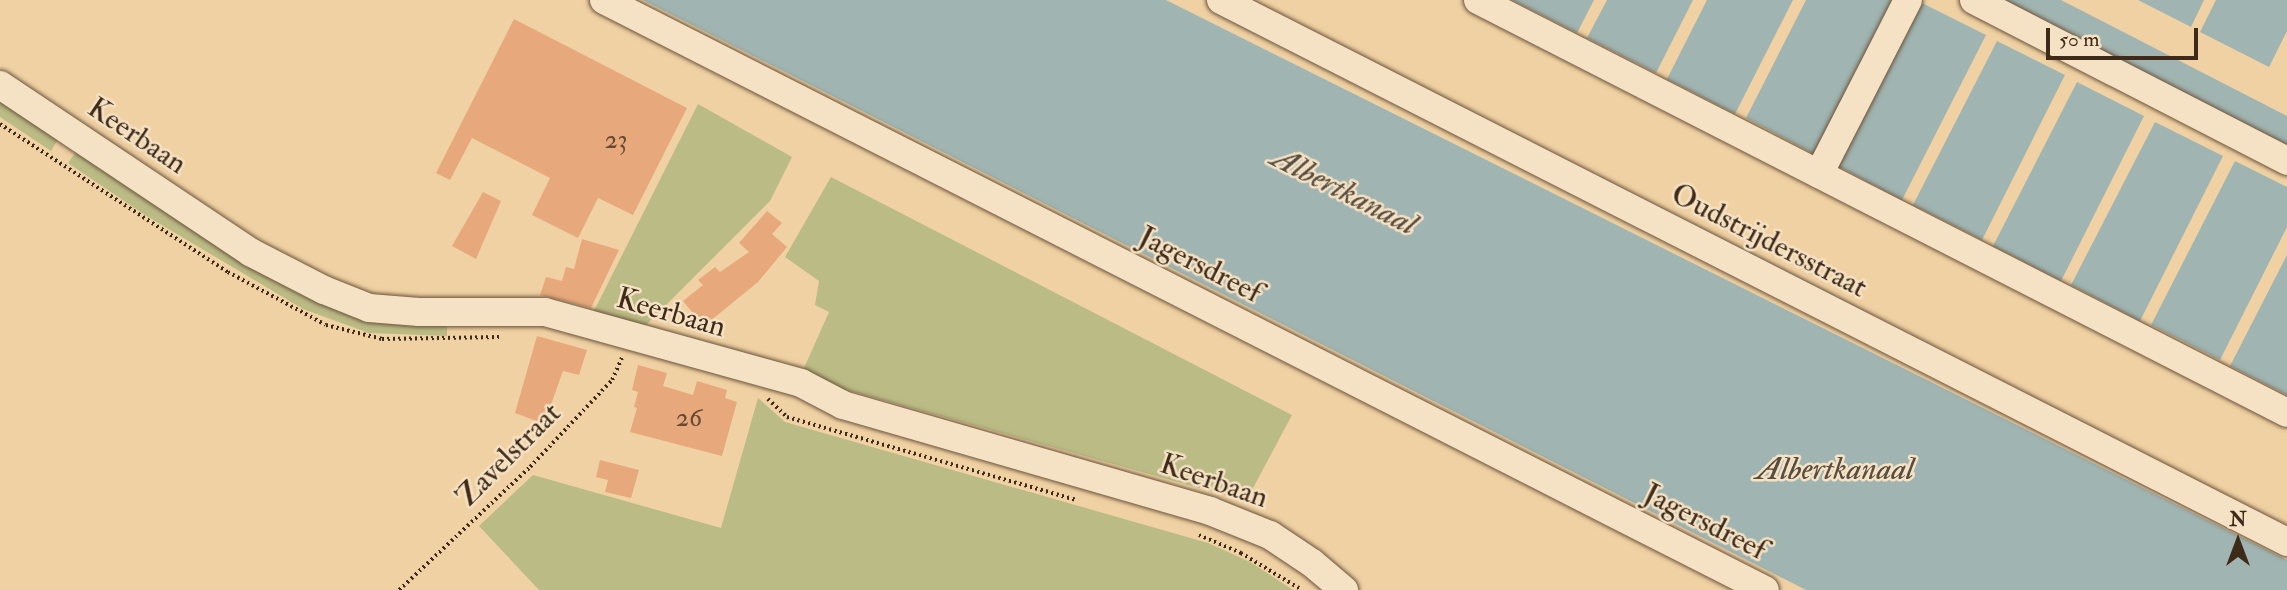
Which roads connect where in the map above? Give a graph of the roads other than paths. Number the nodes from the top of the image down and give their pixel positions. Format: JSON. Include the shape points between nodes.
{"nodes":[{"id":1,"x":604,"y":0,"type":"edge"},
{"id":2,"x":1221,"y":0,"type":"edge"},
{"id":3,"x":1478,"y":0,"type":"edge"},
{"id":4,"x":1908,"y":0,"type":"edge"},
{"id":5,"x":1974,"y":0,"type":"edge"},
{"id":6,"x":0,"y":85,"type":"edge"},
{"id":7,"x":2287,"y":161,"type":"edge"},
{"id":8,"x":1819,"y":174,"type":"junction"},
{"id":9,"x":2287,"y":414,"type":"edge"},
{"id":10,"x":2287,"y":542,"type":"edge"},
{"id":11,"x":1344,"y":590,"type":"edge"},
{"id":12,"x":1765,"y":590,"type":"edge"}],
"edges":[{"from":1,"to":12,"type":"street","name":"Jagersdreef"},
{"from":2,"to":10,"type":"street","name":"Oudstrijdersstraat"},
{"from":3,"to":8,"type":"street"},
{"from":4,"to":8,"type":"street"},
{"from":5,"to":7,"type":"street"},
{"from":6,"to":11,"type":"street","name":"Keerbaan","via":[[250,252],[369,308],[545,312],[801,383],[842,405],[1210,511],[1270,535]]},
{"from":8,"to":9,"type":"street"}]}
